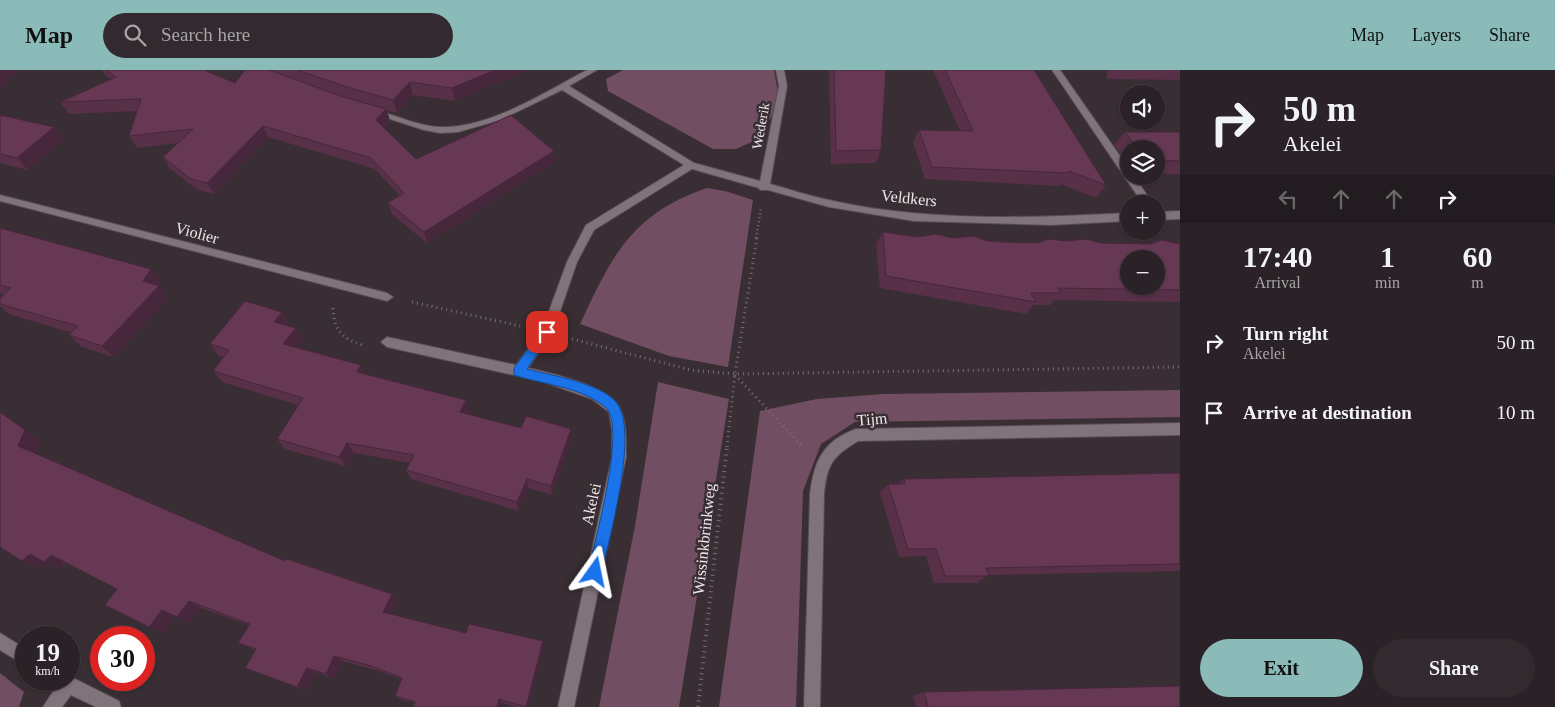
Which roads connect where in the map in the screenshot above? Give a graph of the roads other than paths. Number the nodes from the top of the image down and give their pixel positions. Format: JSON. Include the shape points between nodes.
{"nodes":[{"id":1,"x":593,"y":70,"type":"edge"},
{"id":2,"x":780,"y":70,"type":"edge"},
{"id":3,"x":1056,"y":70,"type":"edge"},
{"id":4,"x":562,"y":86,"type":"junction"},
{"id":5,"x":360,"y":108,"type":"edge"},
{"id":6,"x":691,"y":165,"type":"junction"},
{"id":7,"x":764,"y":188,"type":"junction"},
{"id":8,"x":1142,"y":195,"type":"edge"},
{"id":9,"x":0,"y":198,"type":"edge"},
{"id":10,"x":1180,"y":215,"type":"edge"},
{"id":11,"x":1165,"y":216,"type":"edge"},
{"id":12,"x":1120,"y":217,"type":"edge"},
{"id":13,"x":387,"y":297,"type":"road end"},
{"id":14,"x":386,"y":342,"type":"road end"},
{"id":15,"x":518,"y":372,"type":"junction"},
{"id":16,"x":1180,"y":429,"type":"edge"},
{"id":17,"x":0,"y":641,"type":"edge"},
{"id":18,"x":15,"y":651,"type":"edge"},
{"id":19,"x":60,"y":691,"type":"edge"},
{"id":20,"x":80,"y":691,"type":"edge"},
{"id":21,"x":51,"y":707,"type":"edge"},
{"id":22,"x":113,"y":707,"type":"edge"},
{"id":23,"x":566,"y":707,"type":"edge"},
{"id":24,"x":812,"y":707,"type":"edge"}],
"edges":[{"from":1,"to":4,"type":"street"},
{"from":2,"to":7,"type":"street","name":"Wederik","via":[[783,86]]},
{"from":3,"to":8,"type":"street"},
{"from":4,"to":5,"type":"street","via":[[492,120],[467,128],[440,130]]},
{"from":4,"to":6,"type":"street","name":"Veldkers"},
{"from":6,"to":7,"type":"street","name":"Veldkers"},
{"from":6,"to":15,"type":"street","via":[[590,228],[572,262],[547,332]]},
{"from":7,"to":12,"type":"street","name":"Veldkers","via":[[828,204],[914,217],[1051,221]]},
{"from":9,"to":13,"type":"street","name":"Violier"},
{"from":10,"to":11,"type":"street"},
{"from":14,"to":15,"type":"street","name":"Akelei"},
{"from":15,"to":23,"type":"street","name":"Akelei","via":[[563,382],[595,394],[612,405],[619,428],[619,457]]},
{"from":16,"to":24,"type":"street","name":"Tijm","via":[[856,435],[829,454],[820,465],[817,494]]},
{"from":17,"to":18,"type":"street"},
{"from":19,"to":21,"type":"street"},
{"from":20,"to":22,"type":"street"}]}
